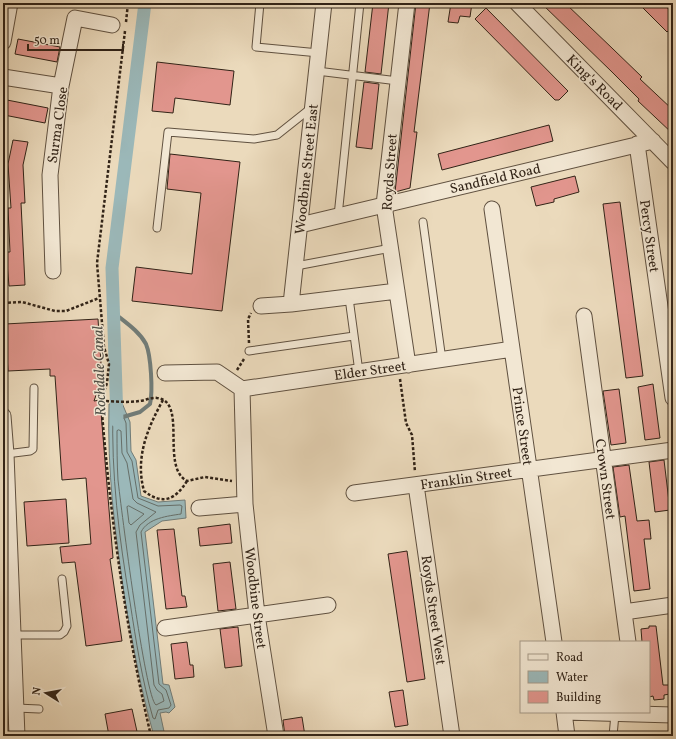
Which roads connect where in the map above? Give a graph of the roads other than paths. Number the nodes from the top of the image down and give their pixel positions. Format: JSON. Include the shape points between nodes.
{"nodes":[{"id":1,"x":260,"y":3,"type":"edge"},
{"id":2,"x":324,"y":3,"type":"edge"},
{"id":3,"x":360,"y":3,"type":"edge"},
{"id":4,"x":407,"y":3,"type":"edge"},
{"id":5,"x":517,"y":3,"type":"edge"},
{"id":6,"x":7,"y":11,"type":"edge"},
{"id":7,"x":112,"y":26,"type":"dead end"},
{"id":8,"x":3,"y":42,"type":"edge"},
{"id":9,"x":319,"y":53,"type":"junction"},
{"id":10,"x":317,"y":71,"type":"junction"},
{"id":11,"x":353,"y":76,"type":"junction"},
{"id":12,"x":3,"y":77,"type":"edge"},
{"id":13,"x":398,"y":81,"type":"junction"},
{"id":14,"x":62,"y":86,"type":"junction"},
{"id":15,"x":313,"y":106,"type":"junction"},
{"id":16,"x":653,"y":141,"type":"junction"},
{"id":17,"x":636,"y":144,"type":"junction"},
{"id":18,"x":673,"y":162,"type":"edge"},
{"id":19,"x":384,"y":205,"type":"junction"},
{"id":20,"x":492,"y":209,"type":"dead end"},
{"id":21,"x":338,"y":216,"type":"junction"},
{"id":22,"x":423,"y":222,"type":"dead end"},
{"id":23,"x":300,"y":225,"type":"junction"},
{"id":24,"x":157,"y":228,"type":"dead end"},
{"id":25,"x":390,"y":248,"type":"junction"},
{"id":26,"x":296,"y":266,"type":"junction"},
{"id":27,"x":53,"y":271,"type":"dead end"},
{"id":28,"x":397,"y":291,"type":"junction"},
{"id":29,"x":349,"y":298,"type":"junction"},
{"id":30,"x":291,"y":304,"type":"junction"},
{"id":31,"x":261,"y":306,"type":"dead end"},
{"id":32,"x":584,"y":316,"type":"dead end"},
{"id":33,"x":354,"y":336,"type":"junction"},
{"id":34,"x":512,"y":350,"type":"junction"},
{"id":35,"x":249,"y":351,"type":"dead end"},
{"id":36,"x":442,"y":360,"type":"junction"},
{"id":37,"x":403,"y":366,"type":"junction"},
{"id":38,"x":358,"y":372,"type":"junction"},
{"id":39,"x":165,"y":373,"type":"dead end"},
{"id":40,"x":236,"y":384,"type":"junction"},
{"id":41,"x":34,"y":388,"type":"dead end"},
{"id":42,"x":673,"y":398,"type":"edge"},
{"id":43,"x":3,"y":416,"type":"edge"},
{"id":44,"x":673,"y":450,"type":"edge"},
{"id":45,"x":6,"y":454,"type":"junction"},
{"id":46,"x":604,"y":459,"type":"junction"},
{"id":47,"x":529,"y":469,"type":"junction"},
{"id":48,"x":416,"y":485,"type":"junction"},
{"id":49,"x":354,"y":493,"type":"dead end"},
{"id":50,"x":245,"y":504,"type":"junction"},
{"id":51,"x":199,"y":508,"type":"dead end"},
{"id":52,"x":62,"y":578,"type":"dead end"},
{"id":53,"x":328,"y":605,"type":"dead end"},
{"id":54,"x":673,"y":605,"type":"edge"},
{"id":55,"x":624,"y":612,"type":"junction"},
{"id":56,"x":257,"y":615,"type":"junction"},
{"id":57,"x":165,"y":628,"type":"dead end"},
{"id":58,"x":12,"y":635,"type":"junction"},
{"id":59,"x":554,"y":641,"type":"edge"},
{"id":60,"x":628,"y":641,"type":"edge"},
{"id":61,"x":8,"y":658,"type":"edge"},
{"id":62,"x":16,"y":708,"type":"junction"},
{"id":63,"x":39,"y":709,"type":"dead end"},
{"id":64,"x":564,"y":713,"type":"edge"},
{"id":65,"x":590,"y":713,"type":"edge"},
{"id":66,"x":638,"y":713,"type":"edge"},
{"id":67,"x":615,"y":714,"type":"junction"},
{"id":68,"x":673,"y":715,"type":"edge"},
{"id":69,"x":17,"y":736,"type":"edge"},
{"id":70,"x":276,"y":736,"type":"edge"},
{"id":71,"x":452,"y":736,"type":"edge"},
{"id":72,"x":567,"y":736,"type":"edge"},
{"id":73,"x":613,"y":736,"type":"edge"}],
"edges":[{"from":1,"to":9,"type":"lane","via":[[256,47]]},
{"from":2,"to":9,"type":"street","name":"Woodbine Street East"},
{"from":3,"to":11,"type":"lane"},
{"from":4,"to":13,"type":"street","name":"Royds Street"},
{"from":5,"to":16,"type":"street","name":"King's Road"},
{"from":6,"to":8,"type":"street"},
{"from":7,"to":14,"type":"street","name":"Surma Close","via":[[75,18]]},
{"from":9,"to":10,"type":"street","name":"Woodbine Street East"},
{"from":10,"to":11,"type":"lane"},
{"from":10,"to":15,"type":"street","name":"Woodbine Street East"},
{"from":11,"to":13,"type":"lane"},
{"from":11,"to":21,"type":"lane"},
{"from":12,"to":14,"type":"street"},
{"from":13,"to":19,"type":"street","name":"Royds Street"},
{"from":14,"to":27,"type":"street","name":"Surma Close","via":[[50,175]]},
{"from":15,"to":23,"type":"street","name":"Woodbine Street East"},
{"from":15,"to":24,"type":"lane","via":[[277,135],[254,139],[168,132]]},
{"from":16,"to":17,"type":"street","name":"Sandfield Road"},
{"from":16,"to":18,"type":"street","name":"King's Road"},
{"from":17,"to":19,"type":"street","name":"Sandfield Road"},
{"from":17,"to":42,"type":"street","name":"Percy Street"},
{"from":19,"to":21,"type":"street","name":"Sandfield Road"},
{"from":19,"to":25,"type":"street","name":"Royds Street"},
{"from":20,"to":34,"type":"street","name":"Prince Street"},
{"from":21,"to":23,"type":"street","name":"Sandfield Road"},
{"from":22,"to":36,"type":"lane"},
{"from":23,"to":26,"type":"street","name":"Woodbine Street East"},
{"from":25,"to":26,"type":"lane"},
{"from":25,"to":28,"type":"street","name":"Royds Street"},
{"from":26,"to":30,"type":"street","name":"Woodbine Street East"},
{"from":28,"to":29,"type":"street"},
{"from":28,"to":37,"type":"street","name":"Royds Street"},
{"from":29,"to":30,"type":"street"},
{"from":29,"to":33,"type":"lane"},
{"from":30,"to":31,"type":"street"},
{"from":32,"to":46,"type":"street","name":"Crown Street"},
{"from":33,"to":35,"type":"lane"},
{"from":33,"to":38,"type":"lane"},
{"from":34,"to":36,"type":"street","name":"Elder Street"},
{"from":34,"to":47,"type":"street","name":"Prince Street"},
{"from":36,"to":37,"type":"street","name":"Elder Street"},
{"from":37,"to":38,"type":"street","name":"Elder Street"},
{"from":38,"to":40,"type":"street","name":"Elder Street"},
{"from":39,"to":40,"type":"street","via":[[217,372]]},
{"from":40,"to":50,"type":"street","name":"Woodbine Street","via":[[242,417]]},
{"from":41,"to":45,"type":"lane","via":[[32,449]]},
{"from":43,"to":45,"type":"street"},
{"from":44,"to":46,"type":"street","name":"Franklin Street"},
{"from":45,"to":58,"type":"street"},
{"from":46,"to":47,"type":"street","name":"Franklin Street"},
{"from":46,"to":55,"type":"street","name":"Crown Street"},
{"from":47,"to":48,"type":"street","name":"Franklin Street"},
{"from":47,"to":59,"type":"street","name":"Prince Street"},
{"from":48,"to":49,"type":"street","name":"Franklin Street"},
{"from":48,"to":71,"type":"street","name":"Royds Street West"},
{"from":50,"to":51,"type":"street"},
{"from":50,"to":56,"type":"street","name":"Woodbine Street"},
{"from":52,"to":58,"type":"lane","via":[[67,626],[64,632],[60,635]]},
{"from":53,"to":56,"type":"street"},
{"from":54,"to":55,"type":"street"},
{"from":55,"to":60,"type":"street","name":"Crown Street"},
{"from":56,"to":57,"type":"street"},
{"from":56,"to":70,"type":"street","name":"Woodbine Street"},
{"from":58,"to":61,"type":"street"},
{"from":61,"to":62,"type":"street","via":[[15,684]]},
{"from":62,"to":63,"type":"lane"},
{"from":62,"to":69,"type":"street"},
{"from":64,"to":72,"type":"street"},
{"from":65,"to":67,"type":"street"},
{"from":66,"to":67,"type":"street"},
{"from":66,"to":68,"type":"street"},
{"from":67,"to":73,"type":"lane"}]}
